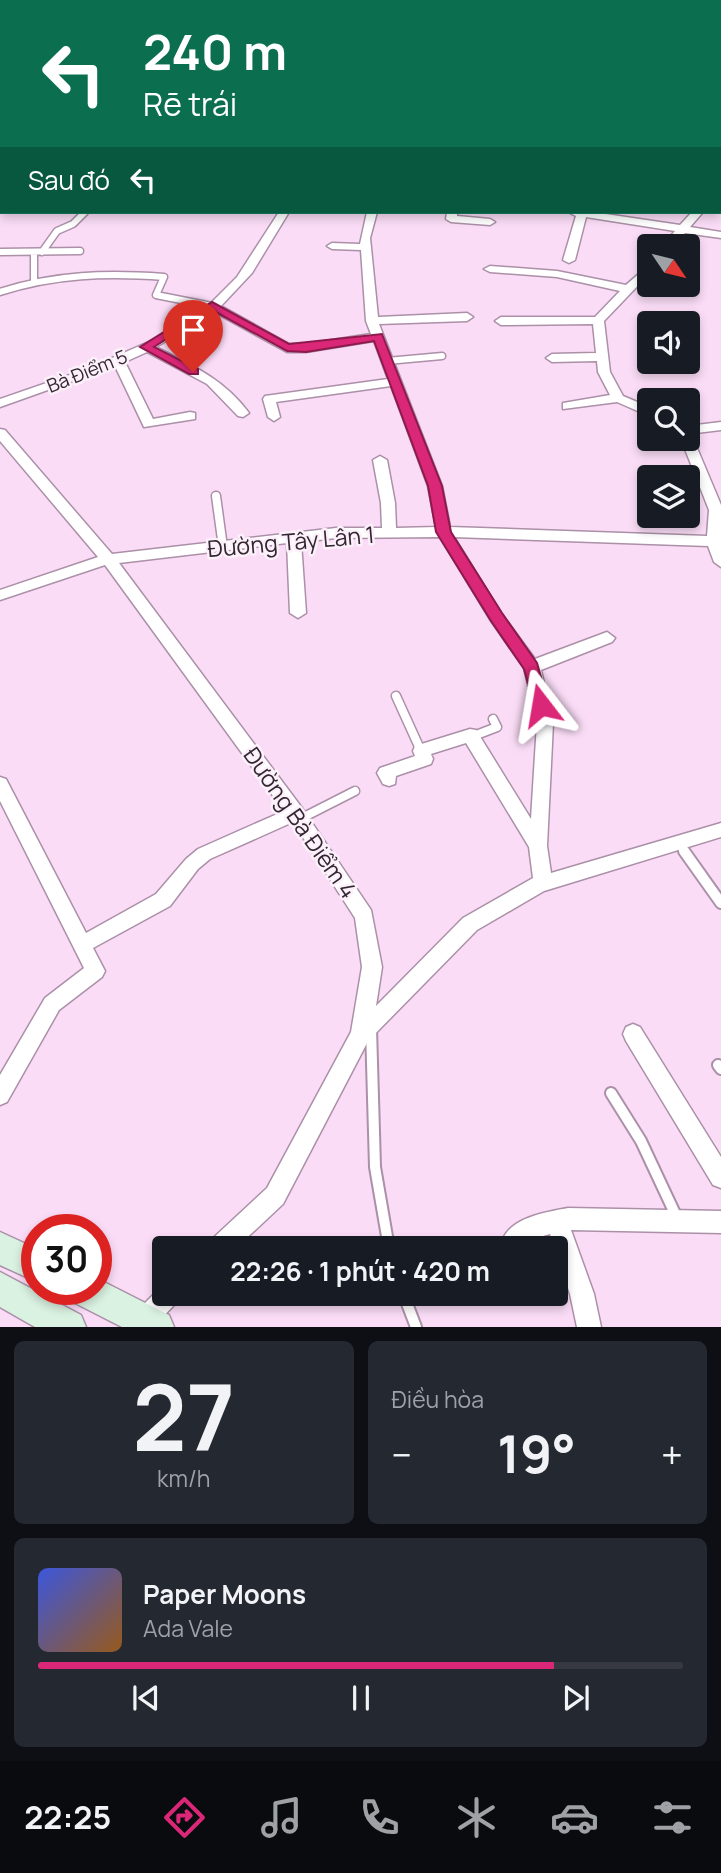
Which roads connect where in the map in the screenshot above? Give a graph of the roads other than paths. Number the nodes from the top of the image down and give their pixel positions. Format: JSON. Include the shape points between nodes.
{"nodes":[{"id":1,"x":83,"y":214,"type":"edge"},
{"id":2,"x":282,"y":214,"type":"edge"},
{"id":3,"x":372,"y":214,"type":"edge"},
{"id":4,"x":452,"y":214,"type":"edge"},
{"id":5,"x":578,"y":214,"type":"edge"},
{"id":6,"x":606,"y":214,"type":"edge"},
{"id":7,"x":696,"y":214,"type":"edge"},
{"id":8,"x":490,"y":222,"type":"dead end"},
{"id":9,"x":681,"y":228,"type":"junction"},
{"id":10,"x":676,"y":234,"type":"edge"},
{"id":11,"x":721,"y":234,"type":"edge"},
{"id":12,"x":332,"y":246,"type":"dead end"},
{"id":13,"x":366,"y":247,"type":"junction"},
{"id":14,"x":80,"y":251,"type":"dead end"},
{"id":15,"x":0,"y":252,"type":"edge"},
{"id":16,"x":43,"y":252,"type":"junction"},
{"id":17,"x":34,"y":253,"type":"junction"},
{"id":18,"x":569,"y":260,"type":"dead end"},
{"id":19,"x":490,"y":269,"type":"dead end"},
{"id":20,"x":637,"y":280,"type":"edge"},
{"id":21,"x":34,"y":282,"type":"junction"},
{"id":22,"x":628,"y":289,"type":"junction"},
{"id":23,"x":0,"y":292,"type":"edge"},
{"id":24,"x":212,"y":306,"type":"junction"},
{"id":25,"x":467,"y":317,"type":"dead end"},
{"id":26,"x":598,"y":320,"type":"junction"},
{"id":27,"x":373,"y":321,"type":"junction"},
{"id":28,"x":501,"y":321,"type":"dead end"},
{"id":29,"x":378,"y":337,"type":"junction"},
{"id":30,"x":146,"y":347,"type":"junction"},
{"id":31,"x":442,"y":356,"type":"dead end"},
{"id":32,"x":602,"y":357,"type":"junction"},
{"id":33,"x":552,"y":358,"type":"dead end"},
{"id":34,"x":117,"y":359,"type":"junction"},
{"id":35,"x":387,"y":361,"type":"junction"},
{"id":36,"x":396,"y":382,"type":"junction"},
{"id":37,"x":618,"y":398,"type":"junction"},
{"id":38,"x":0,"y":402,"type":"edge"},
{"id":39,"x":568,"y":406,"type":"dead end"},
{"id":40,"x":637,"y":407,"type":"edge"},
{"id":41,"x":243,"y":413,"type":"dead end"},
{"id":42,"x":190,"y":416,"type":"dead end"},
{"id":43,"x":274,"y":417,"type":"dead end"},
{"id":44,"x":721,"y":426,"type":"edge"},
{"id":45,"x":700,"y":429,"type":"edge"},
{"id":46,"x":0,"y":433,"type":"edge"},
{"id":47,"x":692,"y":451,"type":"edge"},
{"id":48,"x":8,"y":454,"type":"edge"},
{"id":49,"x":380,"y":460,"type":"dead end"},
{"id":50,"x":216,"y":496,"type":"dead end"},
{"id":51,"x":719,"y":510,"type":"edge"},
{"id":52,"x":444,"y":532,"type":"junction"},
{"id":53,"x":389,"y":533,"type":"junction"},
{"id":54,"x":294,"y":538,"type":"junction"},
{"id":55,"x":714,"y":541,"type":"junction"},
{"id":56,"x":223,"y":547,"type":"junction"},
{"id":57,"x":108,"y":559,"type":"junction"},
{"id":58,"x":721,"y":562,"type":"edge"},
{"id":59,"x":0,"y":595,"type":"edge"},
{"id":60,"x":298,"y":613,"type":"dead end"},
{"id":61,"x":607,"y":638,"type":"dead end"},
{"id":62,"x":532,"y":667,"type":"junction"},
{"id":63,"x":396,"y":696,"type":"dead end"},
{"id":64,"x":493,"y":719,"type":"dead end"},
{"id":65,"x":471,"y":737,"type":"junction"},
{"id":66,"x":421,"y":751,"type":"junction"},
{"id":67,"x":389,"y":779,"type":"dead end"},
{"id":68,"x":0,"y":784,"type":"edge"},
{"id":69,"x":355,"y":791,"type":"dead end"},
{"id":70,"x":298,"y":816,"type":"junction"},
{"id":71,"x":721,"y":830,"type":"edge"},
{"id":72,"x":678,"y":842,"type":"junction"},
{"id":73,"x":538,"y":846,"type":"junction"},
{"id":74,"x":543,"y":883,"type":"junction"},
{"id":75,"x":721,"y":903,"type":"edge"},
{"id":76,"x":82,"y":945,"type":"junction"},
{"id":77,"x":366,"y":1030,"type":"junction"},
{"id":78,"x":633,"y":1034,"type":"dead end"},
{"id":79,"x":611,"y":1093,"type":"dead end"},
{"id":80,"x":0,"y":1096,"type":"edge"},
{"id":81,"x":721,"y":1176,"type":"edge"},
{"id":82,"x":556,"y":1221,"type":"junction"},
{"id":83,"x":721,"y":1222,"type":"edge"},
{"id":84,"x":679,"y":1223,"type":"junction"},
{"id":85,"x":232,"y":1236,"type":"edge"},
{"id":86,"x":385,"y":1236,"type":"edge"},
{"id":87,"x":519,"y":1236,"type":"edge"},
{"id":88,"x":0,"y":1248,"type":"edge"},
{"id":89,"x":21,"y":1258,"type":"edge"},
{"id":90,"x":0,"y":1289,"type":"edge"},
{"id":91,"x":112,"y":1305,"type":"edge"},
{"id":92,"x":160,"y":1306,"type":"edge"},
{"id":93,"x":408,"y":1306,"type":"edge"},
{"id":94,"x":53,"y":1323,"type":"edge"},
{"id":95,"x":146,"y":1324,"type":"edge"},
{"id":96,"x":416,"y":1327,"type":"edge"},
{"id":97,"x":589,"y":1327,"type":"edge"}],
"edges":[{"from":1,"to":16,"type":"lane","via":[[74,224],[57,230]]},
{"from":2,"to":24,"type":"street","name":"Bà Điểm 5","via":[[234,288]]},
{"from":3,"to":13,"type":"street"},
{"from":4,"to":8,"type":"street","via":[[452,219]]},
{"from":5,"to":18,"type":"street"},
{"from":6,"to":9,"type":"street"},
{"from":7,"to":9,"type":"street"},
{"from":9,"to":10,"type":"street"},
{"from":9,"to":11,"type":"street"},
{"from":12,"to":13,"type":"street"},
{"from":13,"to":27,"type":"street"},
{"from":14,"to":16,"type":"lane"},
{"from":15,"to":17,"type":"lane"},
{"from":16,"to":17,"type":"lane"},
{"from":17,"to":21,"type":"lane"},
{"from":19,"to":22,"type":"street","via":[[557,274]]},
{"from":20,"to":22,"type":"street"},
{"from":21,"to":23,"type":"lane"},
{"from":21,"to":24,"type":"lane","via":[[103,271],[164,277],[156,295]]},
{"from":22,"to":26,"type":"street"},
{"from":24,"to":29,"type":"street","via":[[287,348]]},
{"from":24,"to":30,"type":"street","name":"Bà Điểm 5"},
{"from":25,"to":27,"type":"street"},
{"from":26,"to":28,"type":"street"},
{"from":26,"to":32,"type":"street"},
{"from":27,"to":29,"type":"street"},
{"from":29,"to":35,"type":"street"},
{"from":30,"to":34,"type":"street","name":"Bà Điểm 5"},
{"from":30,"to":41,"type":"street","via":[[229,392]]},
{"from":31,"to":35,"type":"lane"},
{"from":32,"to":33,"type":"street"},
{"from":32,"to":37,"type":"street","via":[[604,372]]},
{"from":34,"to":38,"type":"street","name":"Bà Điểm 5","via":[[67,383]]},
{"from":34,"to":42,"type":"street","via":[[149,424]]},
{"from":35,"to":36,"type":"street"},
{"from":36,"to":43,"type":"street","via":[[269,399]]},
{"from":36,"to":52,"type":"street","via":[[435,486]]},
{"from":37,"to":39,"type":"street"},
{"from":37,"to":40,"type":"street"},
{"from":44,"to":45,"type":"street"},
{"from":46,"to":48,"type":"street","name":"Đường Bà Điểm 4"},
{"from":47,"to":51,"type":"street"},
{"from":48,"to":57,"type":"street","name":"Đường Bà Điểm 4"},
{"from":49,"to":53,"type":"street"},
{"from":50,"to":56,"type":"lane"},
{"from":51,"to":55,"type":"street"},
{"from":52,"to":53,"type":"street","name":"Đường Tây Lân 1"},
{"from":52,"to":55,"type":"street","name":"Đường Tây Lân 1"},
{"from":52,"to":62,"type":"street"},
{"from":53,"to":54,"type":"street","name":"Đường Tây Lân 1"},
{"from":54,"to":56,"type":"street","name":"Đường Tây Lân 1"},
{"from":54,"to":60,"type":"street"},
{"from":55,"to":58,"type":"street"},
{"from":56,"to":57,"type":"street","name":"Đường Tây Lân 1"},
{"from":57,"to":59,"type":"street","name":"Đường Tây Lân 1"},
{"from":57,"to":70,"type":"street","name":"Đường Bà Điểm 4"},
{"from":61,"to":62,"type":"street"},
{"from":62,"to":73,"type":"street","via":[[545,723]]},
{"from":63,"to":66,"type":"lane"},
{"from":64,"to":65,"type":"lane","via":[[497,727]]},
{"from":65,"to":66,"type":"street"},
{"from":65,"to":73,"type":"street"},
{"from":66,"to":67,"type":"street","via":[[425,759],[386,773]]},
{"from":68,"to":76,"type":"street"},
{"from":69,"to":70,"type":"lane"},
{"from":70,"to":76,"type":"street","via":[[204,854],[168,897]]},
{"from":70,"to":77,"type":"street","name":"Đường Bà Điểm 4","via":[[365,916],[372,967]]},
{"from":71,"to":72,"type":"street"},
{"from":72,"to":74,"type":"street"},
{"from":72,"to":75,"type":"lane"},
{"from":73,"to":74,"type":"street"},
{"from":74,"to":77,"type":"street","via":[[470,924]]},
{"from":76,"to":80,"type":"street","via":[[95,971],[52,1004]]},
{"from":77,"to":85,"type":"street","name":"Đường Bà Điểm 4","via":[[275,1196]]},
{"from":77,"to":86,"type":"lane"},
{"from":78,"to":81,"type":"street"},
{"from":79,"to":84,"type":"lane","via":[[646,1151]]},
{"from":82,"to":84,"type":"street"},
{"from":82,"to":87,"type":"street"},
{"from":82,"to":97,"type":"street"},
{"from":83,"to":84,"type":"street"},
{"from":88,"to":89,"type":"main road"},
{"from":90,"to":94,"type":"main road"},
{"from":91,"to":95,"type":"main road"},
{"from":92,"to":95,"type":"street"},
{"from":93,"to":96,"type":"lane"}]}
